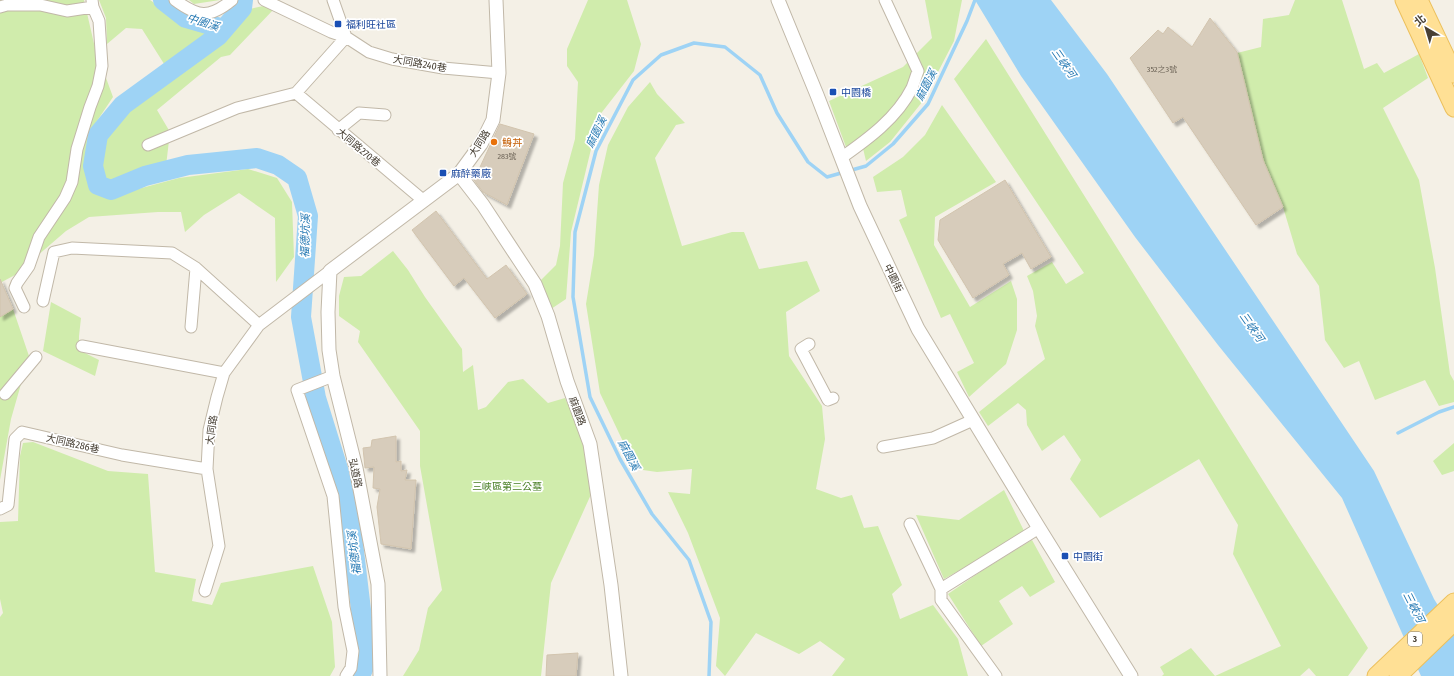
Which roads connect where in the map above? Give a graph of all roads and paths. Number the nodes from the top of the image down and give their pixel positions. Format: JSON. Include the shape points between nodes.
{"nodes":[{"id":1,"x":175,"y":0,"type":"edge"},
{"id":2,"x":232,"y":0,"type":"edge"},
{"id":3,"x":266,"y":0,"type":"edge"},
{"id":4,"x":333,"y":0,"type":"edge"},
{"id":5,"x":496,"y":0,"type":"edge"},
{"id":6,"x":778,"y":0,"type":"edge"},
{"id":7,"x":885,"y":0,"type":"edge"},
{"id":8,"x":1404,"y":0,"type":"edge"},
{"id":9,"x":1420,"y":0,"type":"edge"},
{"id":10,"x":92,"y":4,"type":"edge"},
{"id":11,"x":0,"y":8,"type":"edge"},
{"id":12,"x":346,"y":37,"type":"junction"},
{"id":13,"x":499,"y":73,"type":"junction"},
{"id":14,"x":1454,"y":74,"type":"edge"},
{"id":15,"x":296,"y":93,"type":"junction"},
{"id":16,"x":1454,"y":108,"type":"edge"},
{"id":17,"x":385,"y":115,"type":"dead end"},
{"id":18,"x":338,"y":130,"type":"junction"},
{"id":19,"x":148,"y":145,"type":"dead end"},
{"id":20,"x":841,"y":158,"type":"junction"},
{"id":21,"x":459,"y":174,"type":"junction"},
{"id":22,"x":424,"y":201,"type":"junction"},
{"id":23,"x":196,"y":268,"type":"junction"},
{"id":24,"x":330,"y":271,"type":"junction"},
{"id":25,"x":43,"y":301,"type":"dead end"},
{"id":26,"x":24,"y":307,"type":"dead end"},
{"id":27,"x":259,"y":324,"type":"junction"},
{"id":28,"x":191,"y":327,"type":"dead end"},
{"id":29,"x":810,"y":344,"type":"dead end"},
{"id":30,"x":82,"y":346,"type":"dead end"},
{"id":31,"x":36,"y":357,"type":"dead end"},
{"id":32,"x":224,"y":373,"type":"junction"},
{"id":33,"x":328,"y":378,"type":"junction"},
{"id":34,"x":5,"y":394,"type":"dead end"},
{"id":35,"x":833,"y":398,"type":"dead end"},
{"id":36,"x":973,"y":420,"type":"junction"},
{"id":37,"x":883,"y":447,"type":"dead end"},
{"id":38,"x":207,"y":469,"type":"junction"},
{"id":39,"x":0,"y":509,"type":"edge"},
{"id":40,"x":910,"y":524,"type":"dead end"},
{"id":41,"x":1038,"y":528,"type":"junction"},
{"id":42,"x":940,"y":589,"type":"junction"},
{"id":43,"x":205,"y":591,"type":"dead end"},
{"id":44,"x":1454,"y":602,"type":"edge"},
{"id":45,"x":1454,"y":622,"type":"edge"},
{"id":46,"x":378,"y":674,"type":"edge"},
{"id":47,"x":346,"y":676,"type":"edge"},
{"id":48,"x":621,"y":676,"type":"edge"},
{"id":49,"x":996,"y":676,"type":"edge"},
{"id":50,"x":1131,"y":676,"type":"edge"},
{"id":51,"x":1376,"y":676,"type":"edge"},
{"id":52,"x":1398,"y":676,"type":"edge"}],
"edges":[{"from":1,"to":2,"type":"street","via":[[190,11],[206,14],[221,9]]},
{"from":3,"to":12,"type":"street","name":"大同路240巷"},
{"from":4,"to":12,"type":"street"},
{"from":5,"to":13,"type":"street","name":"大同路"},
{"from":6,"to":20,"type":"street"},
{"from":7,"to":20,"type":"street","via":[[918,70],[911,89],[895,113],[870,138]]},
{"from":8,"to":16,"type":"main road"},
{"from":9,"to":14,"type":"main road"},
{"from":10,"to":11,"type":"street","via":[[67,11],[40,6],[7,5]]},
{"from":10,"to":26,"type":"street","via":[[99,21],[102,66],[98,86],[80,136],[72,182],[65,198],[39,237],[29,266],[15,288]]},
{"from":12,"to":13,"type":"street","name":"大同路240巷","via":[[370,52],[392,59],[443,68]]},
{"from":12,"to":15,"type":"street"},
{"from":13,"to":21,"type":"street","name":"大同路","via":[[493,120]]},
{"from":15,"to":18,"type":"street","name":"大同路270巷"},
{"from":15,"to":19,"type":"street","via":[[236,108]]},
{"from":17,"to":18,"type":"street","via":[[359,113]]},
{"from":18,"to":22,"type":"street","name":"大同路270巷"},
{"from":20,"to":36,"type":"street","name":"中園街","via":[[878,246],[918,329]]},
{"from":21,"to":22,"type":"street","name":"大同路"},
{"from":21,"to":48,"type":"street","name":"麻園路","via":[[484,205],[535,284],[590,444],[611,585]]},
{"from":22,"to":24,"type":"street","name":"大同路"},
{"from":23,"to":25,"type":"street","via":[[172,253],[72,248],[54,252]]},
{"from":23,"to":27,"type":"street"},
{"from":23,"to":28,"type":"street"},
{"from":24,"to":27,"type":"street","name":"大同路"},
{"from":24,"to":33,"type":"street","name":"弘道路"},
{"from":27,"to":32,"type":"street","name":"大同路"},
{"from":29,"to":35,"type":"street","via":[[801,349],[828,400]]},
{"from":30,"to":32,"type":"street"},
{"from":31,"to":34,"type":"street"},
{"from":32,"to":38,"type":"street","name":"大同路","via":[[209,430]]},
{"from":33,"to":46,"type":"street","name":"弘道路","via":[[356,468],[378,584]]},
{"from":33,"to":47,"type":"street","via":[[296,390],[333,496],[344,607],[352,651],[351,668]]},
{"from":36,"to":37,"type":"street","via":[[933,438]]},
{"from":36,"to":41,"type":"street","name":"中園街"},
{"from":38,"to":39,"type":"street","name":"大同路286巷","via":[[22,432],[15,439],[8,504]]},
{"from":38,"to":43,"type":"street","name":"大同路","via":[[219,546]]},
{"from":40,"to":42,"type":"street"},
{"from":41,"to":42,"type":"street"},
{"from":41,"to":50,"type":"street","name":"中園街"},
{"from":42,"to":49,"type":"street","via":[[942,600]]},
{"from":44,"to":51,"type":"main road","number":"3"},
{"from":45,"to":52,"type":"main road","number":"3"}]}
